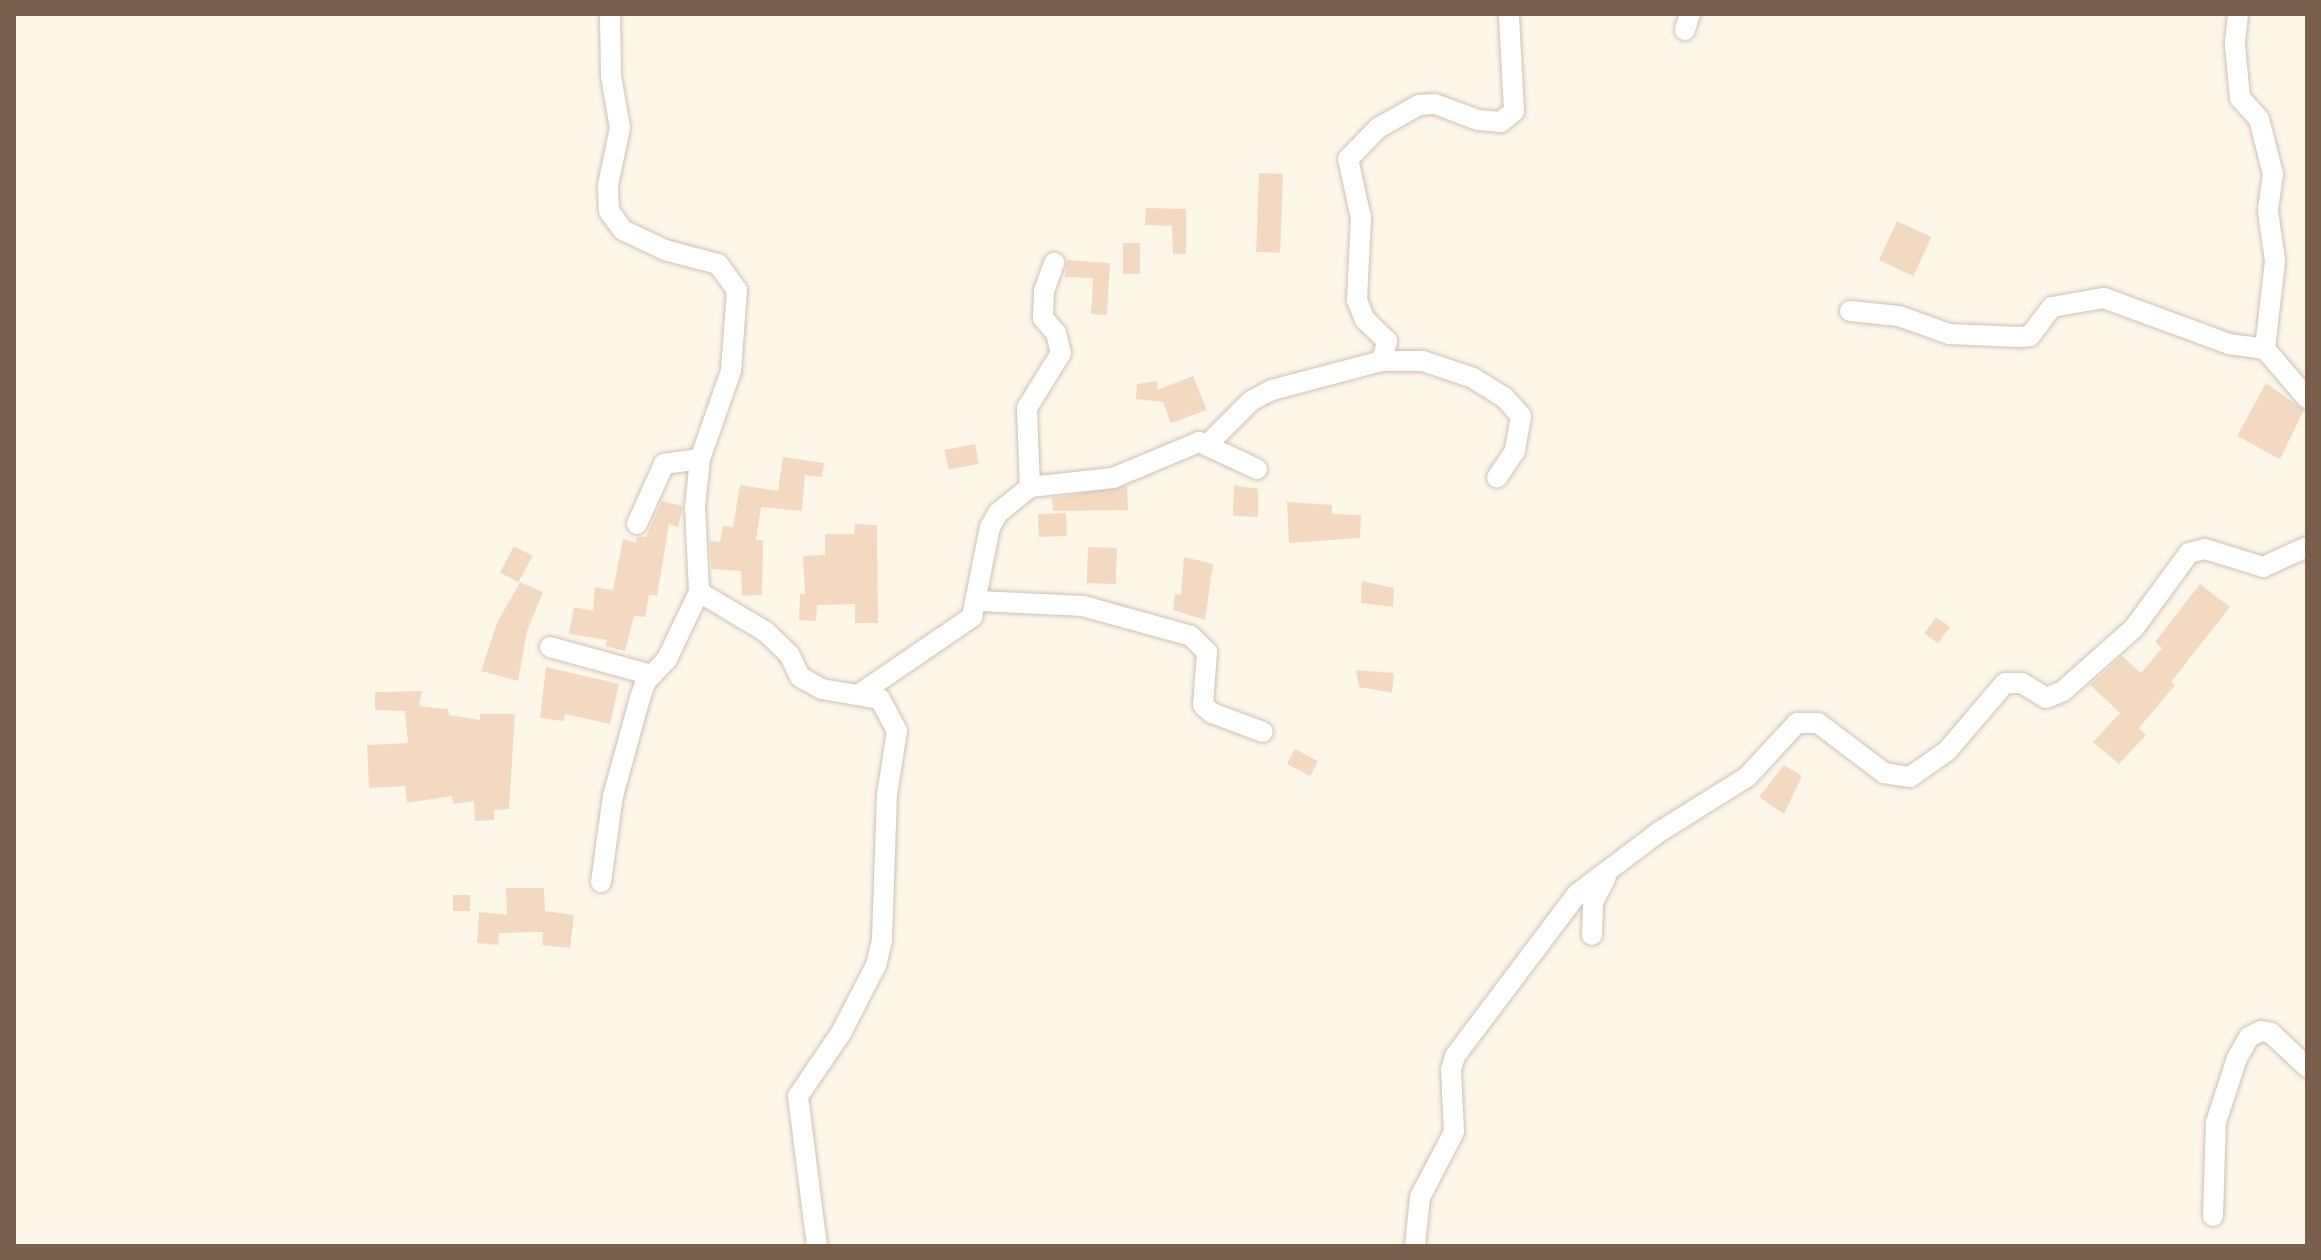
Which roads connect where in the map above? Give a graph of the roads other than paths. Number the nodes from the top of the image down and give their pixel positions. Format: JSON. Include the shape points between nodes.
{"nodes":[{"id":1,"x":610,"y":14,"type":"edge"},
{"id":2,"x":1509,"y":14,"type":"edge"},
{"id":3,"x":2238,"y":14,"type":"edge"},
{"id":4,"x":1054,"y":263,"type":"dead end"},
{"id":5,"x":1850,"y":311,"type":"dead end"},
{"id":6,"x":2265,"y":349,"type":"junction"},
{"id":7,"x":1382,"y":361,"type":"junction"},
{"id":8,"x":2307,"y":398,"type":"edge"},
{"id":9,"x":1209,"y":443,"type":"junction"},
{"id":10,"x":700,"y":459,"type":"junction"},
{"id":11,"x":1257,"y":469,"type":"dead end"},
{"id":12,"x":1497,"y":478,"type":"dead end"},
{"id":13,"x":1030,"y":487,"type":"junction"},
{"id":14,"x":637,"y":524,"type":"dead end"},
{"id":15,"x":2307,"y":547,"type":"edge"},
{"id":16,"x":699,"y":592,"type":"junction"},
{"id":17,"x":979,"y":601,"type":"junction"},
{"id":18,"x":550,"y":647,"type":"dead end"},
{"id":19,"x":652,"y":675,"type":"junction"},
{"id":20,"x":861,"y":693,"type":"junction"},
{"id":21,"x":1263,"y":732,"type":"dead end"},
{"id":22,"x":1608,"y":874,"type":"junction"},
{"id":23,"x":601,"y":882,"type":"dead end"},
{"id":24,"x":1592,"y":935,"type":"dead end"},
{"id":25,"x":2307,"y":1067,"type":"edge"},
{"id":26,"x":2213,"y":1216,"type":"dead end"},
{"id":27,"x":817,"y":1246,"type":"edge"},
{"id":28,"x":1415,"y":1246,"type":"edge"}],
"edges":[{"from":1,"to":10,"type":"street","via":[[611,76],[620,128],[608,185],[609,211],[623,230],[665,250],[718,264],[737,290],[731,371]]},
{"from":2,"to":7,"type":"street","via":[[1514,111],[1501,122],[1478,120],[1435,104],[1419,105],[1378,128],[1348,159],[1346,170],[1361,218],[1357,300],[1365,320],[1387,341]]},
{"from":3,"to":6,"type":"street","via":[[2240,98],[2259,119],[2273,174],[2268,211],[2275,261]]},
{"from":4,"to":13,"type":"street","via":[[1044,291],[1043,318],[1056,333],[1061,353],[1027,408]]},
{"from":5,"to":6,"type":"street","via":[[1899,316],[1949,334],[2020,337],[2030,336],[2052,307],[2104,298],[2229,344]]},
{"from":6,"to":8,"type":"street"},
{"from":7,"to":9,"type":"street","via":[[1272,390],[1251,401]]},
{"from":7,"to":12,"type":"street","via":[[1423,361],[1504,397],[1521,416],[1521,431]]},
{"from":9,"to":11,"type":"street"},
{"from":9,"to":13,"type":"street","via":[[1184,446],[1113,478]]},
{"from":10,"to":14,"type":"street","via":[[664,464]]},
{"from":10,"to":16,"type":"street","via":[[695,507]]},
{"from":13,"to":17,"type":"street","via":[[998,513],[990,527]]},
{"from":15,"to":22,"type":"street","via":[[2263,567],[2205,549],[2189,553],[2134,628],[2063,691],[2046,698],[2022,683],[2005,683],[1947,751],[1910,777],[1884,773],[1818,723],[1797,723],[1747,777],[1659,832]]},
{"from":16,"to":19,"type":"street","via":[[667,659]]},
{"from":16,"to":20,"type":"street","via":[[766,632],[789,654],[800,677],[822,689]]},
{"from":17,"to":20,"type":"street","via":[[959,628]]},
{"from":17,"to":21,"type":"street","via":[[1083,606],[1191,636],[1207,652],[1203,705]]},
{"from":18,"to":19,"type":"street"},
{"from":19,"to":23,"type":"street","via":[[640,698],[613,796]]},
{"from":20,"to":27,"type":"street","via":[[880,699],[897,731],[887,795],[882,940],[876,965],[841,1033],[798,1096]]},
{"from":22,"to":24,"type":"street","via":[[1593,902]]},
{"from":22,"to":28,"type":"street","via":[[1562,908],[1455,1056],[1454,1132],[1420,1197]]},
{"from":25,"to":26,"type":"street","via":[[2271,1033],[2249,1037],[2216,1122]]}]}
